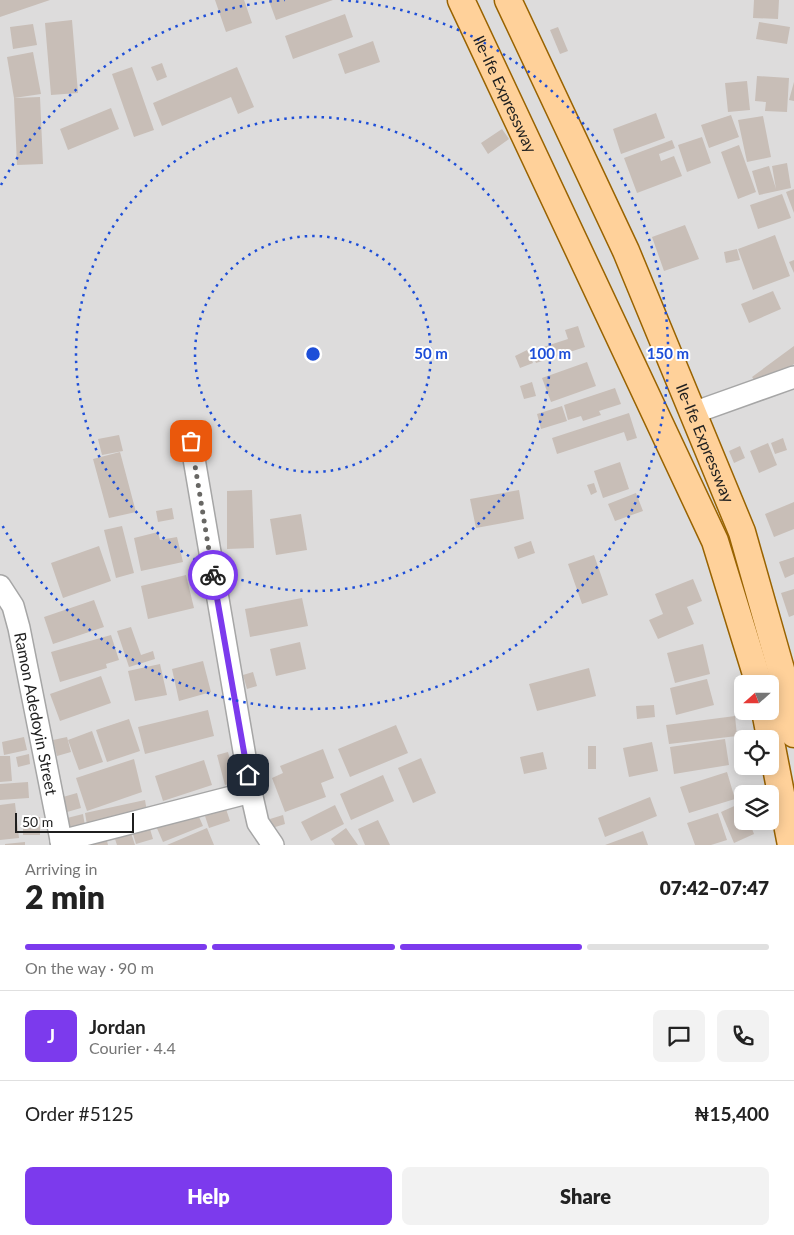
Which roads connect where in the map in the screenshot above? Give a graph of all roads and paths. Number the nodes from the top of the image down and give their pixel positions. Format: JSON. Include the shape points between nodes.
{"nodes":[{"id":1,"x":461,"y":0,"type":"edge"},
{"id":2,"x":508,"y":0,"type":"edge"},
{"id":3,"x":794,"y":377,"type":"edge"},
{"id":4,"x":693,"y":413,"type":"junction"},
{"id":5,"x":191,"y":441,"type":"dead end"},
{"id":6,"x":0,"y":586,"type":"edge"},
{"id":7,"x":756,"y":675,"type":"edge"},
{"id":8,"x":767,"y":720,"type":"edge"},
{"id":9,"x":794,"y":734,"type":"edge"},
{"id":10,"x":251,"y":792,"type":"junction"},
{"id":11,"x":61,"y":843,"type":"edge"},
{"id":12,"x":273,"y":845,"type":"edge"},
{"id":13,"x":791,"y":845,"type":"edge"}],
"edges":[{"from":1,"to":7,"type":"main road","name":"Ile-Ife Expressway","via":[[715,541]]},
{"from":2,"to":4,"type":"main road","name":"Ile-Ife Expressway","via":[[626,251]]},
{"from":3,"to":4,"type":"street"},
{"from":4,"to":9,"type":"main road","name":"Ile-Ife Expressway","via":[[742,532],[784,680]]},
{"from":5,"to":10,"type":"street"},
{"from":6,"to":11,"type":"street","name":"Ramon Adedoyin Street","via":[[13,606],[19,628]]},
{"from":8,"to":13,"type":"main road"},
{"from":10,"to":11,"type":"street"},
{"from":10,"to":12,"type":"street","via":[[258,823]]}]}
